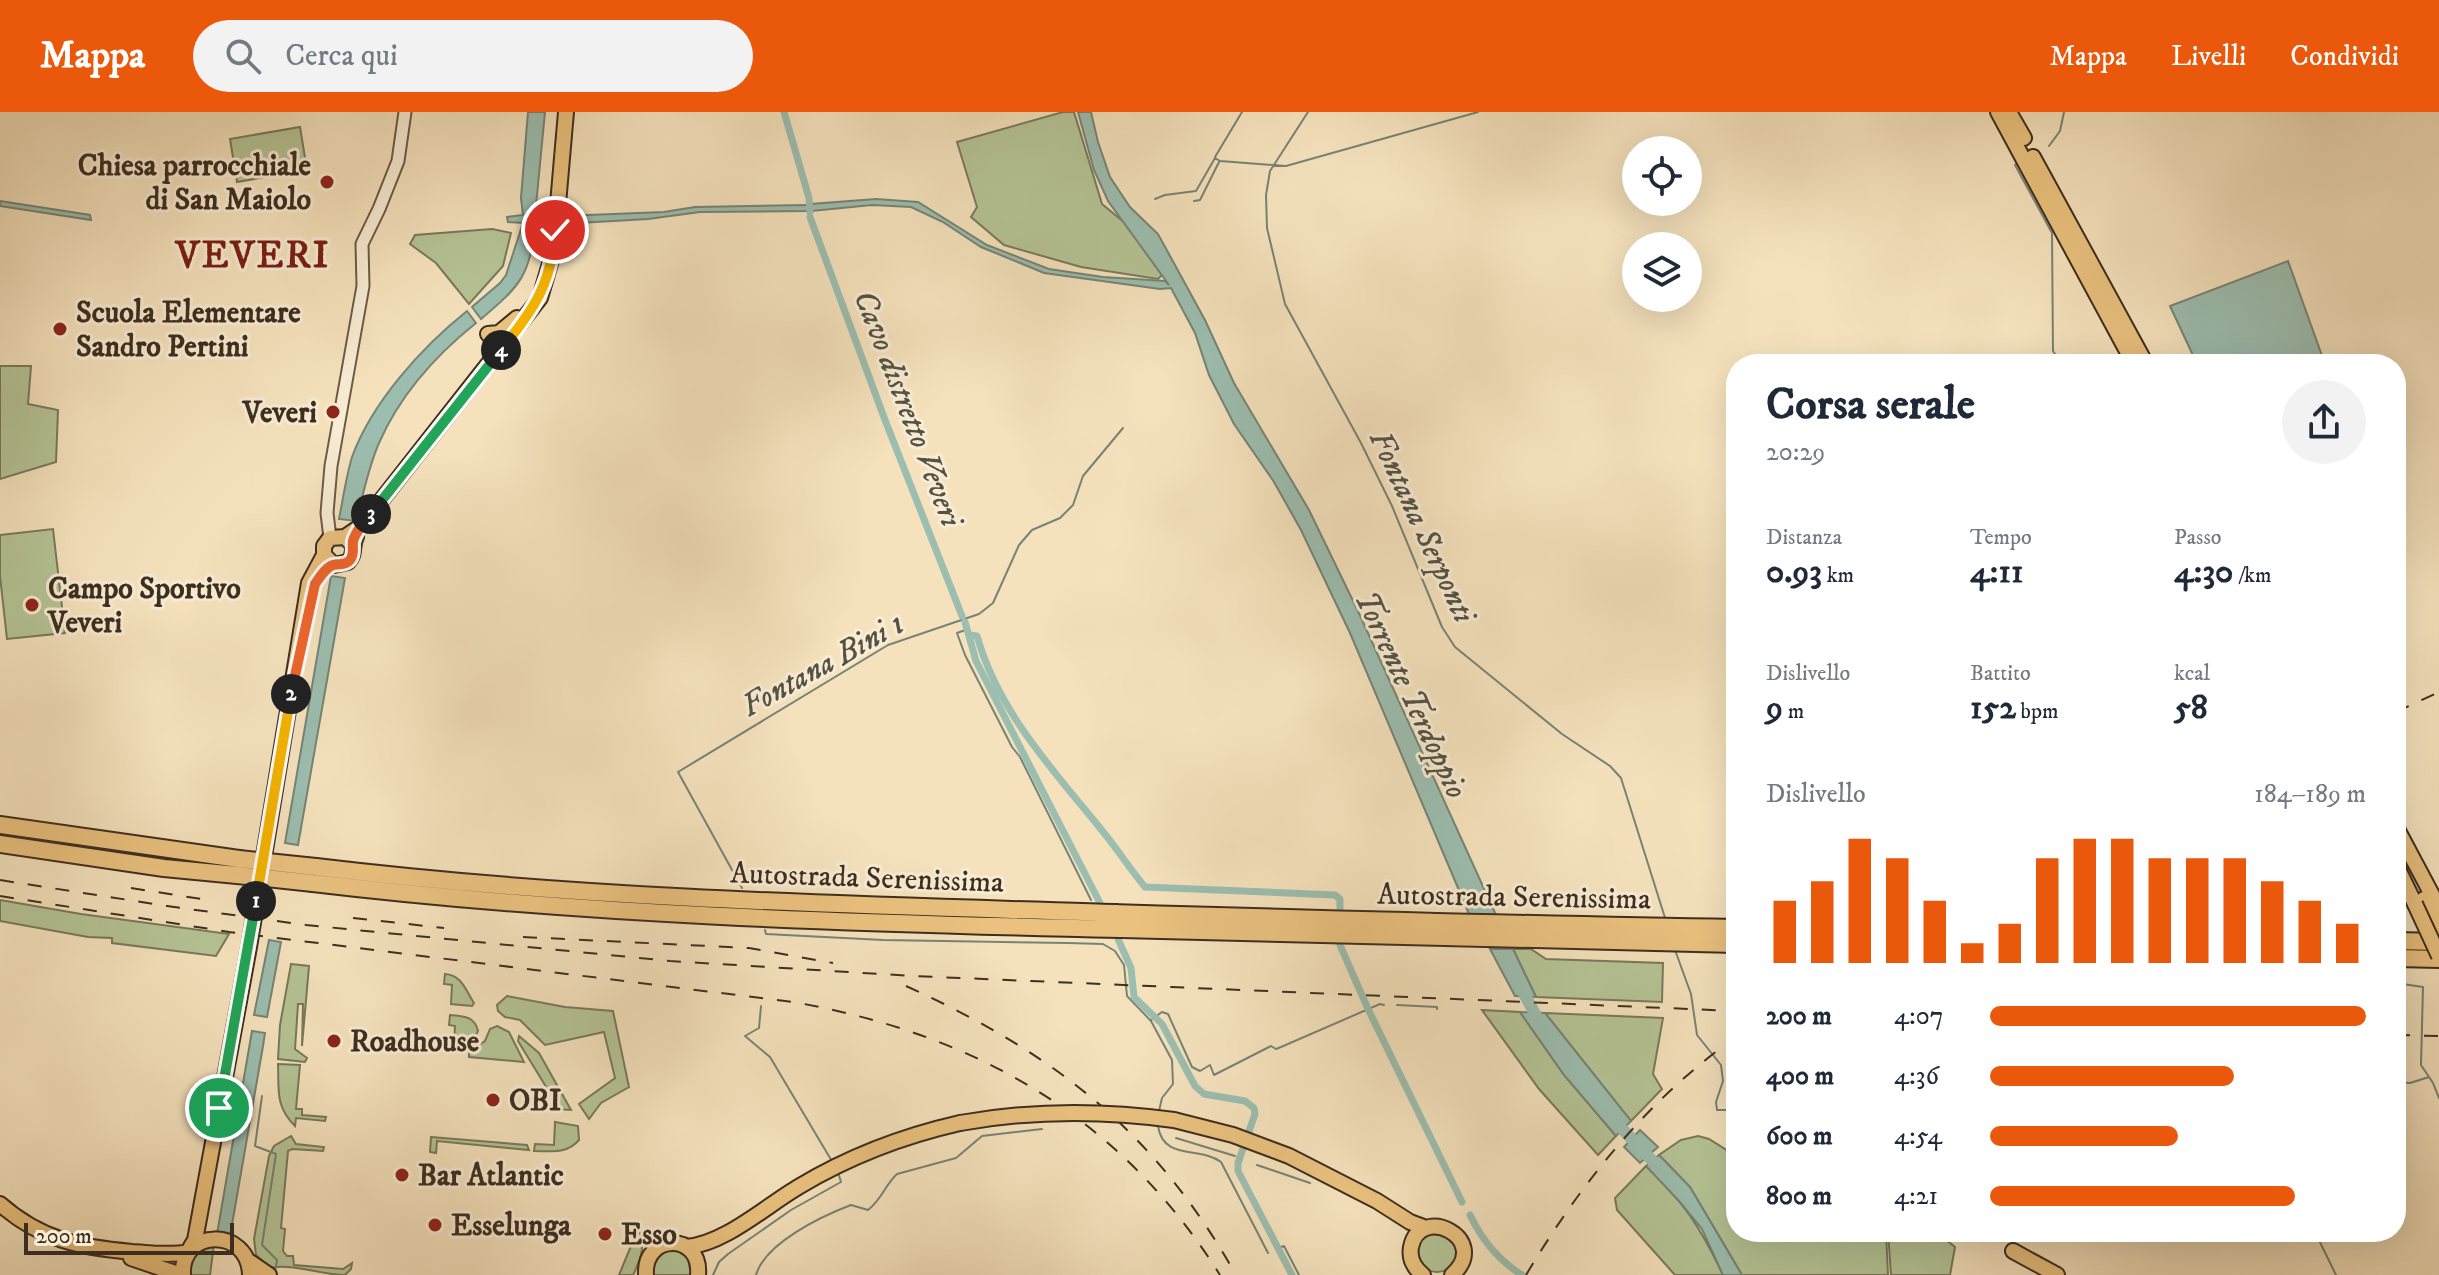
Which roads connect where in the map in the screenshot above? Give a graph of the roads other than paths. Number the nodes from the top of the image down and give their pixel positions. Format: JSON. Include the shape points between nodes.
{"nodes":[{"id":1,"x":405,"y":112,"type":"edge"},
{"id":2,"x":566,"y":112,"type":"edge"},
{"id":3,"x":1998,"y":112,"type":"edge"},
{"id":4,"x":2009,"y":112,"type":"edge"},
{"id":5,"x":544,"y":283,"type":"junction"},
{"id":6,"x":488,"y":334,"type":"dead end"},
{"id":7,"x":2129,"y":354,"type":"edge"},
{"id":8,"x":2141,"y":354,"type":"edge"},
{"id":9,"x":342,"y":540,"type":"junction"},
{"id":10,"x":329,"y":560,"type":"junction"},
{"id":11,"x":21,"y":822,"type":"dead end"},
{"id":12,"x":0,"y":825,"type":"edge"},
{"id":13,"x":71,"y":836,"type":"junction"},
{"id":14,"x":2406,"y":843,"type":"edge"},
{"id":15,"x":0,"y":844,"type":"edge"},
{"id":16,"x":2406,"y":848,"type":"edge"},
{"id":17,"x":2406,"y":862,"type":"edge"},
{"id":18,"x":238,"y":867,"type":"junction"},
{"id":19,"x":2406,"y":875,"type":"edge"},
{"id":20,"x":2430,"y":899,"type":"edge"},
{"id":21,"x":2439,"y":927,"type":"edge"},
{"id":22,"x":1726,"y":929,"type":"edge"},
{"id":23,"x":1671,"y":935,"type":"junction"},
{"id":24,"x":2406,"y":941,"type":"edge"},
{"id":25,"x":2439,"y":942,"type":"edge"},
{"id":26,"x":1726,"y":943,"type":"edge"},
{"id":27,"x":2406,"y":958,"type":"edge"},
{"id":28,"x":2439,"y":958,"type":"edge"},
{"id":29,"x":1360,"y":1193,"type":"junction"},
{"id":30,"x":0,"y":1204,"type":"edge"},
{"id":31,"x":200,"y":1213,"type":"junction"},
{"id":32,"x":738,"y":1226,"type":"junction"},
{"id":33,"x":1426,"y":1228,"type":"junction"},
{"id":34,"x":218,"y":1241,"type":"junction"},
{"id":35,"x":686,"y":1247,"type":"junction"},
{"id":36,"x":103,"y":1249,"type":"junction"},
{"id":37,"x":1410,"y":1249,"type":"junction"},
{"id":38,"x":189,"y":1251,"type":"junction"},
{"id":39,"x":2013,"y":1251,"type":"dead end"},
{"id":40,"x":250,"y":1268,"type":"edge"},
{"id":41,"x":1467,"y":1268,"type":"edge"},
{"id":42,"x":698,"y":1269,"type":"edge"},
{"id":43,"x":644,"y":1272,"type":"edge"},
{"id":44,"x":182,"y":1275,"type":"edge"},
{"id":45,"x":269,"y":1275,"type":"edge"},
{"id":46,"x":1423,"y":1275,"type":"edge"},
{"id":47,"x":1452,"y":1275,"type":"edge"},
{"id":48,"x":2057,"y":1275,"type":"edge"}],
"edges":[{"from":1,"to":9,"type":"street","via":[[398,161],[362,244],[363,286],[329,478],[327,513]]},
{"from":2,"to":5,"type":"main road","via":[[554,250]]},
{"from":3,"to":7,"type":"main road"},
{"from":4,"to":8,"type":"main road"},
{"from":5,"to":6,"type":"main road","via":[[507,328]]},
{"from":5,"to":9,"type":"main road","via":[[530,314],[361,526]]},
{"from":9,"to":10,"type":"main road","via":[[324,546]]},
{"from":9,"to":10,"type":"main road","via":[[354,551],[351,559],[343,565]]},
{"from":10,"to":31,"type":"main road","via":[[315,584],[301,639]]},
{"from":11,"to":13,"type":"highway"},
{"from":12,"to":13,"type":"highway","name":"Autostrada Serenissima"},
{"from":13,"to":18,"type":"highway","name":"Autostrada Serenissima"},
{"from":14,"to":20,"type":"main road"},
{"from":15,"to":18,"type":"highway","name":"Autostrada Serenissima","via":[[164,868]]},
{"from":16,"to":20,"type":"main road"},
{"from":17,"to":20,"type":"main road"},
{"from":18,"to":23,"type":"highway","name":"Autostrada Serenissima","bridge":true,"via":[[488,901],[870,923]]},
{"from":19,"to":20,"type":"main road"},
{"from":20,"to":21,"type":"main road"},
{"from":20,"to":28,"type":"main road","bridge":true},
{"from":22,"to":23,"type":"highway","name":"Autostrada Serenissima"},
{"from":23,"to":26,"type":"highway","name":"Autostrada Serenissima"},
{"from":24,"to":25,"type":"highway"},
{"from":27,"to":28,"type":"highway"},
{"from":29,"to":32,"type":"main road","bridge":true,"via":[[1247,1139],[1174,1120],[1071,1112],[960,1123],[908,1136],[835,1166]]},
{"from":29,"to":33,"type":"main road"},
{"from":29,"to":37,"type":"main road","via":[[1404,1230]]},
{"from":30,"to":36,"type":"main road","via":[[45,1234]]},
{"from":31,"to":34,"type":"main road"},
{"from":31,"to":38,"type":"main road"},
{"from":32,"to":35,"type":"main road"},
{"from":32,"to":42,"type":"main road"},
{"from":33,"to":37,"type":"main road"},
{"from":33,"to":41,"type":"main road","via":[[1453,1232],[1463,1245]]},
{"from":34,"to":38,"type":"main road","via":[[203,1241]]},
{"from":34,"to":40,"type":"main road","via":[[239,1247]]},
{"from":35,"to":42,"type":"main road"},
{"from":35,"to":43,"type":"main road","via":[[657,1247]]},
{"from":36,"to":38,"type":"main road"},
{"from":36,"to":44,"type":"main road"},
{"from":37,"to":46,"type":"main road","via":[[1414,1266]]},
{"from":38,"to":44,"type":"main road"},
{"from":39,"to":48,"type":"main road"},
{"from":40,"to":45,"type":"main road"},
{"from":41,"to":47,"type":"main road"}]}
